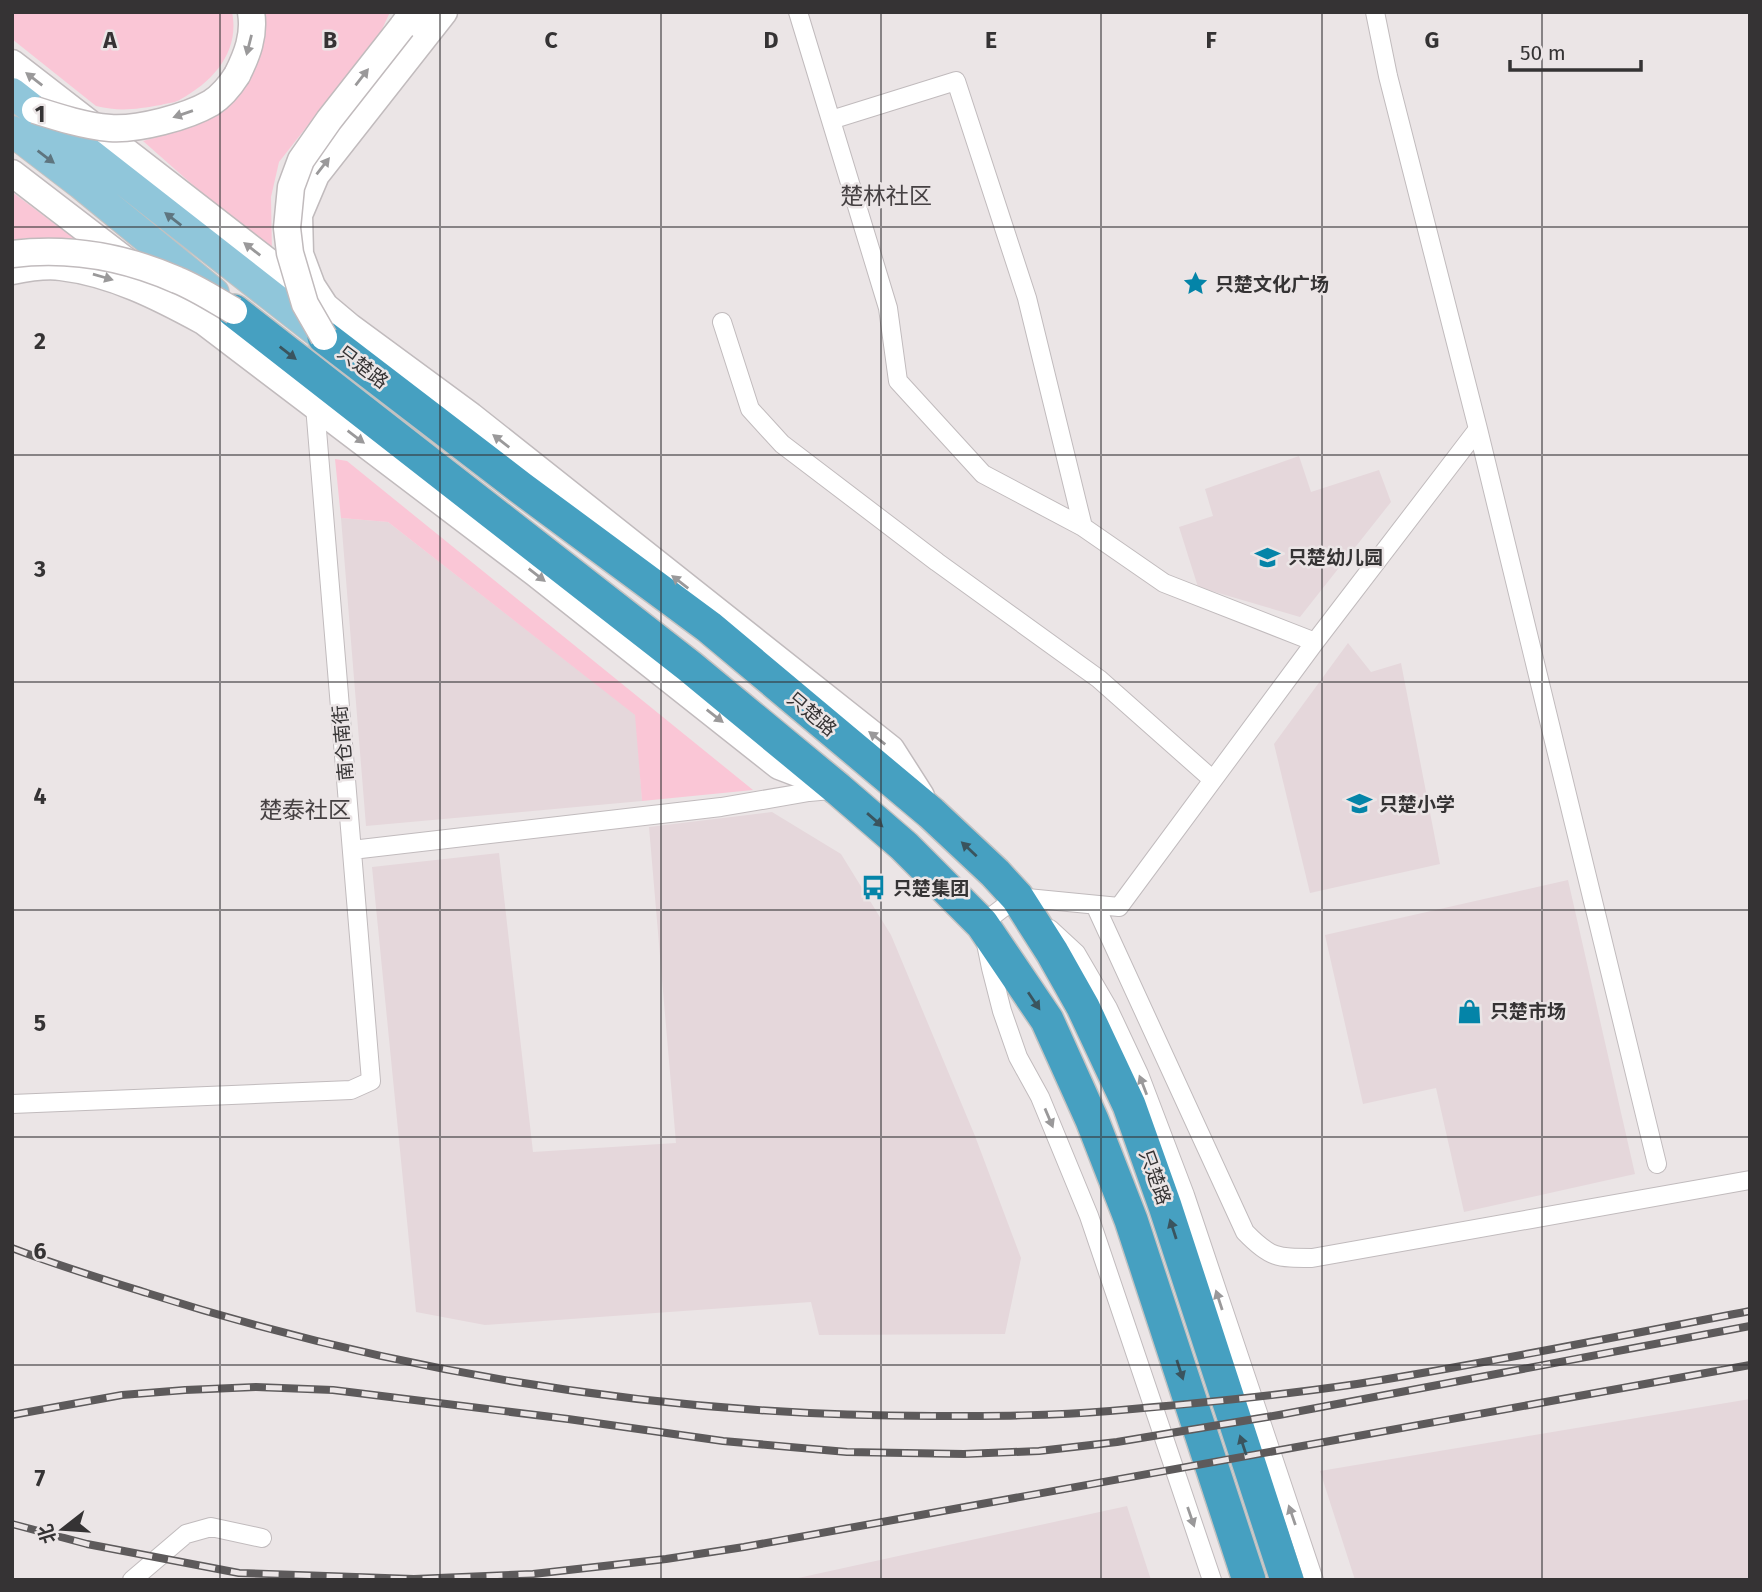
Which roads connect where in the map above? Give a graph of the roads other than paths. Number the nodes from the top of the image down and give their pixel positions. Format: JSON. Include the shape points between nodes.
{"nodes":[{"id":1,"x":251,"y":12,"type":"edge"},
{"id":2,"x":444,"y":12,"type":"edge"},
{"id":3,"x":799,"y":12,"type":"edge"},
{"id":4,"x":1375,"y":12,"type":"edge"},
{"id":5,"x":407,"y":17,"type":"edge"},
{"id":6,"x":12,"y":63,"type":"edge"},
{"id":7,"x":24,"y":102,"type":"edge"},
{"id":8,"x":831,"y":120,"type":"junction"},
{"id":9,"x":12,"y":131,"type":"edge"},
{"id":10,"x":12,"y":173,"type":"edge"},
{"id":11,"x":12,"y":254,"type":"edge"},
{"id":12,"x":12,"y":271,"type":"edge"},
{"id":13,"x":234,"y":311,"type":"junction"},
{"id":14,"x":203,"y":321,"type":"junction"},
{"id":15,"x":324,"y":321,"type":"junction"},
{"id":16,"x":722,"y":322,"type":"dead end"},
{"id":17,"x":315,"y":406,"type":"junction"},
{"id":18,"x":1478,"y":429,"type":"junction"},
{"id":19,"x":1083,"y":527,"type":"junction"},
{"id":20,"x":1315,"y":642,"type":"junction"},
{"id":21,"x":1213,"y":780,"type":"junction"},
{"id":22,"x":838,"y":789,"type":"junction"},
{"id":23,"x":931,"y":813,"type":"junction"},
{"id":24,"x":352,"y":850,"type":"junction"},
{"id":25,"x":1017,"y":897,"type":"junction"},
{"id":26,"x":1095,"y":905,"type":"junction"},
{"id":27,"x":982,"y":924,"type":"junction"},
{"id":28,"x":12,"y":1104,"type":"edge"},
{"id":29,"x":1657,"y":1164,"type":"dead end"},
{"id":30,"x":1750,"y":1180,"type":"edge"},
{"id":31,"x":262,"y":1538,"type":"dead end"},
{"id":32,"x":132,"y":1580,"type":"edge"},
{"id":33,"x":1212,"y":1580,"type":"edge"},
{"id":34,"x":1249,"y":1580,"type":"edge"},
{"id":35,"x":1287,"y":1580,"type":"edge"},
{"id":36,"x":1314,"y":1580,"type":"edge"}],
"edges":[{"from":1,"to":7,"type":"main road","one_way":true,"bridge":true,"via":[[245,60],[231,84],[210,103],[140,127],[109,128],[70,121]]},
{"from":15,"to":2,"type":"main road","one_way":true,"via":[[300,254],[299,215],[316,175]]},
{"from":3,"to":8,"type":"street"},
{"from":4,"to":18,"type":"street"},
{"from":15,"to":5,"type":"main road","one_way":true,"bridge":true,"via":[[305,303],[290,253],[291,187],[301,160]]},
{"from":15,"to":6,"type":"main road","one_way":true},
{"from":15,"to":7,"type":"main road","name":"只楚路","one_way":true,"bridge":true},
{"from":8,"to":19,"type":"street","via":[[888,308],[898,381],[983,474]]},
{"from":8,"to":19,"type":"street","via":[[956,81],[1027,298]]},
{"from":9,"to":13,"type":"main road","name":"只楚路","one_way":true,"bridge":true},
{"from":10,"to":14,"type":"main road"},
{"from":11,"to":13,"type":"main road","bridge":true,"via":[[62,251],[137,264]]},
{"from":12,"to":14,"type":"main road","one_way":true,"via":[[60,267],[105,277],[161,298]]},
{"from":13,"to":22,"type":"highway","name":"只楚路","one_way":true,"via":[[689,666]]},
{"from":14,"to":17,"type":"main road"},
{"from":15,"to":23,"type":"highway","name":"只楚路","via":[[521,488],[709,627]]},
{"from":23,"to":15,"type":"main road","one_way":true,"via":[[891,749],[471,416],[350,327]]},
{"from":16,"to":21,"type":"street","via":[[750,409],[782,444],[1099,679]]},
{"from":17,"to":22,"type":"main road","one_way":true,"via":[[779,766]]},
{"from":17,"to":24,"type":"street","name":"南仓南街"},
{"from":18,"to":20,"type":"street"},
{"from":18,"to":29,"type":"street"},
{"from":19,"to":20,"type":"street","via":[[1164,583]]},
{"from":20,"to":21,"type":"street"},
{"from":21,"to":26,"type":"street","via":[[1119,907]]},
{"from":22,"to":24,"type":"street"},
{"from":22,"to":27,"type":"highway","name":"只楚路","one_way":true,"via":[[904,846]]},
{"from":25,"to":23,"type":"highway","name":"只楚路","one_way":true},
{"from":24,"to":28,"type":"street","name":"南仓南街","via":[[371,1081],[351,1090]]},
{"from":25,"to":26,"type":"street"},
{"from":25,"to":27,"type":"street"},
{"from":35,"to":25,"type":"highway","name":"只楚路","one_way":true,"via":[[1129,1105],[1083,1007]]},
{"from":36,"to":25,"type":"street","one_way":true,"via":[[1185,1195],[1139,1074],[1076,953]]},
{"from":26,"to":30,"type":"street","via":[[1245,1232],[1281,1258],[1312,1258]]},
{"from":27,"to":33,"type":"street","one_way":true,"via":[[1002,1012],[1089,1216]]},
{"from":27,"to":34,"type":"highway","name":"只楚路","one_way":true,"via":[[1047,1020],[1092,1120],[1131,1220]]},
{"from":31,"to":32,"type":"street","via":[[211,1527],[186,1534]]}]}
